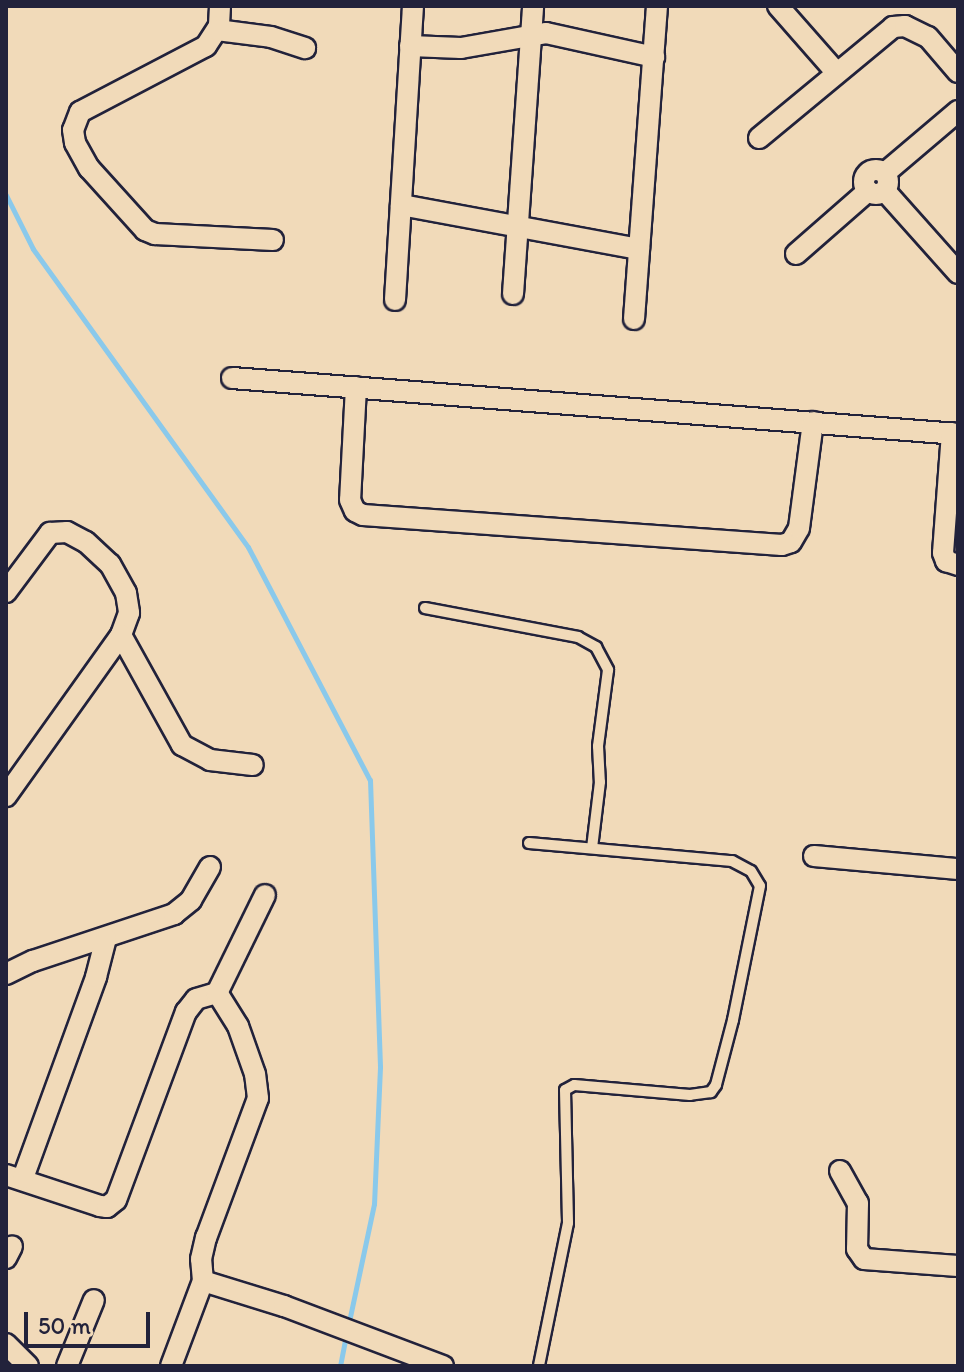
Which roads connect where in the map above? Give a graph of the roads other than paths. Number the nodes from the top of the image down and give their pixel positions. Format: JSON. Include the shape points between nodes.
{"nodes":[{"id":1,"x":220,"y":6,"type":"edge"},
{"id":2,"x":413,"y":6,"type":"edge"},
{"id":3,"x":533,"y":6,"type":"edge"},
{"id":4,"x":657,"y":6,"type":"edge"},
{"id":5,"x":778,"y":6,"type":"edge"},
{"id":6,"x":217,"y":30,"type":"junction"},
{"id":7,"x":530,"y":34,"type":"junction"},
{"id":8,"x":410,"y":46,"type":"junction"},
{"id":9,"x":305,"y":48,"type":"dead end"},
{"id":10,"x":654,"y":57,"type":"junction"},
{"id":11,"x":836,"y":72,"type":"junction"},
{"id":12,"x":958,"y":72,"type":"edge"},
{"id":13,"x":958,"y":111,"type":"edge"},
{"id":14,"x":759,"y":138,"type":"dead end"},
{"id":15,"x":879,"y":185,"type":"junction"},
{"id":16,"x":401,"y":205,"type":"junction"},
{"id":17,"x":517,"y":227,"type":"junction"},
{"id":18,"x":273,"y":240,"type":"dead end"},
{"id":19,"x":639,"y":249,"type":"junction"},
{"id":20,"x":796,"y":254,"type":"dead end"},
{"id":21,"x":958,"y":273,"type":"edge"},
{"id":22,"x":513,"y":294,"type":"dead end"},
{"id":23,"x":395,"y":300,"type":"dead end"},
{"id":24,"x":634,"y":319,"type":"dead end"},
{"id":25,"x":232,"y":378,"type":"dead end"},
{"id":26,"x":356,"y":387,"type":"junction"},
{"id":27,"x":813,"y":422,"type":"junction"},
{"id":28,"x":955,"y":433,"type":"edge"},
{"id":29,"x":958,"y":565,"type":"edge"},
{"id":30,"x":6,"y":592,"type":"edge"},
{"id":31,"x":425,"y":608,"type":"dead end"},
{"id":32,"x":121,"y":635,"type":"junction"},
{"id":33,"x":253,"y":765,"type":"dead end"},
{"id":34,"x":6,"y":796,"type":"edge"},
{"id":35,"x":529,"y":843,"type":"dead end"},
{"id":36,"x":592,"y":848,"type":"junction"},
{"id":37,"x":814,"y":856,"type":"dead end"},
{"id":38,"x":210,"y":867,"type":"dead end"},
{"id":39,"x":958,"y":869,"type":"edge"},
{"id":40,"x":265,"y":895,"type":"dead end"},
{"id":41,"x":106,"y":938,"type":"junction"},
{"id":42,"x":6,"y":974,"type":"edge"},
{"id":43,"x":217,"y":993,"type":"junction"},
{"id":44,"x":840,"y":1171,"type":"dead end"},
{"id":45,"x":15,"y":1176,"type":"edge"},
{"id":46,"x":958,"y":1266,"type":"edge"},
{"id":47,"x":203,"y":1281,"type":"junction"},
{"id":48,"x":94,"y":1300,"type":"dead end"},
{"id":49,"x":6,"y":1344,"type":"edge"},
{"id":50,"x":28,"y":1366,"type":"edge"},
{"id":51,"x":67,"y":1366,"type":"edge"},
{"id":52,"x":171,"y":1366,"type":"edge"},
{"id":53,"x":443,"y":1366,"type":"edge"},
{"id":54,"x":539,"y":1366,"type":"edge"}],
"edges":[{"from":1,"to":6,"type":"street"},
{"from":2,"to":8,"type":"street"},
{"from":3,"to":7,"type":"street"},
{"from":4,"to":10,"type":"street"},
{"from":5,"to":11,"type":"street"},
{"from":6,"to":9,"type":"street"},
{"from":6,"to":18,"type":"street","via":[[189,57],[80,112],[73,130],[75,143],[89,168],[150,233]]},
{"from":7,"to":8,"type":"street","via":[[461,48]]},
{"from":7,"to":10,"type":"street"},
{"from":7,"to":17,"type":"street"},
{"from":8,"to":16,"type":"street"},
{"from":10,"to":19,"type":"street"},
{"from":11,"to":12,"type":"street","via":[[878,35],[899,26],[928,37]]},
{"from":11,"to":14,"type":"street"},
{"from":13,"to":15,"type":"street"},
{"from":15,"to":20,"type":"street"},
{"from":15,"to":21,"type":"street"},
{"from":16,"to":17,"type":"street"},
{"from":16,"to":23,"type":"street"},
{"from":17,"to":19,"type":"street"},
{"from":17,"to":22,"type":"street"},
{"from":19,"to":24,"type":"street"},
{"from":25,"to":26,"type":"street"},
{"from":26,"to":27,"type":"street"},
{"from":26,"to":27,"type":"street","via":[[350,500],[355,511],[519,527],[791,542],[799,528]]},
{"from":27,"to":28,"type":"street"},
{"from":28,"to":29,"type":"street","via":[[943,553],[946,561]]},
{"from":30,"to":32,"type":"street","via":[[50,533],[74,534],[101,553],[119,578],[129,613]]},
{"from":31,"to":36,"type":"lane","via":[[578,637],[596,647],[608,670]]},
{"from":32,"to":33,"type":"street","via":[[182,745],[210,760]]},
{"from":32,"to":34,"type":"street"},
{"from":35,"to":36,"type":"lane"},
{"from":36,"to":54,"type":"lane","via":[[732,861],[751,871],[760,894],[733,1020],[711,1092],[690,1095],[574,1085],[565,1090],[568,1223]]},
{"from":37,"to":39,"type":"street"},
{"from":38,"to":41,"type":"street","via":[[183,909]]},
{"from":40,"to":43,"type":"street"},
{"from":41,"to":42,"type":"street"},
{"from":41,"to":45,"type":"street","via":[[96,977]]},
{"from":43,"to":45,"type":"street","via":[[196,999],[186,1012],[120,1193],[111,1204],[100,1206]]},
{"from":43,"to":47,"type":"street","via":[[238,1026],[258,1098],[206,1238]]},
{"from":44,"to":46,"type":"street","via":[[858,1203],[857,1249],[864,1259]]},
{"from":47,"to":52,"type":"street"},
{"from":47,"to":53,"type":"street"},
{"from":48,"to":51,"type":"street"},
{"from":49,"to":50,"type":"street"}]}
